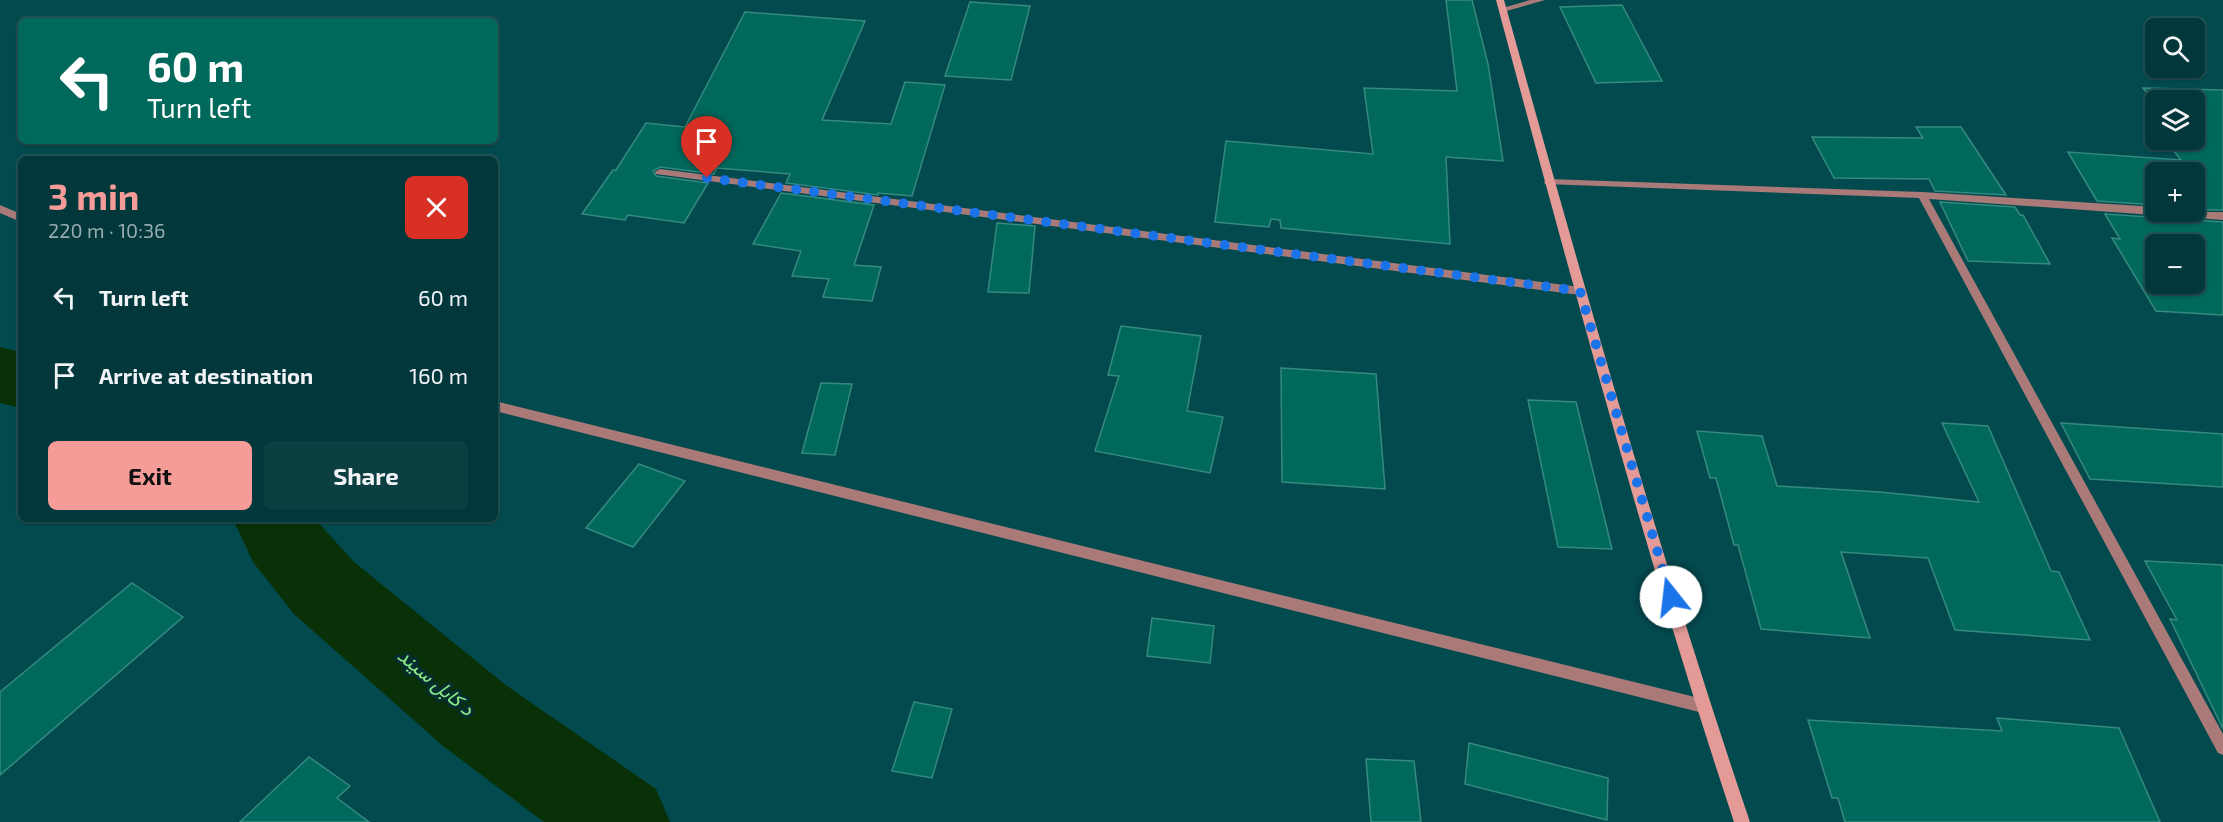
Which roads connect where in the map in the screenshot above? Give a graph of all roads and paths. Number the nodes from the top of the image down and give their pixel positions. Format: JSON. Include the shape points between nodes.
{"nodes":[{"id":1,"x":1541,"y":0,"type":"edge"},
{"id":2,"x":1501,"y":4,"type":"edge"},
{"id":3,"x":660,"y":172,"type":"dead end"},
{"id":4,"x":1549,"y":182,"type":"junction"},
{"id":5,"x":1922,"y":195,"type":"junction"},
{"id":6,"x":0,"y":209,"type":"edge"},
{"id":7,"x":2145,"y":210,"type":"edge"},
{"id":8,"x":2205,"y":215,"type":"edge"},
{"id":9,"x":2223,"y":216,"type":"edge"},
{"id":10,"x":18,"y":217,"type":"edge"},
{"id":11,"x":1580,"y":291,"type":"junction"},
{"id":12,"x":498,"y":407,"type":"edge"},
{"id":13,"x":1703,"y":706,"type":"junction"},
{"id":14,"x":2223,"y":748,"type":"edge"},
{"id":15,"x":1742,"y":822,"type":"edge"}],
"edges":[{"from":1,"to":2,"type":"street"},
{"from":2,"to":4,"type":"main road"},
{"from":3,"to":11,"type":"street"},
{"from":4,"to":5,"type":"street"},
{"from":4,"to":11,"type":"main road"},
{"from":5,"to":7,"type":"street"},
{"from":5,"to":14,"type":"street"},
{"from":6,"to":10,"type":"street"},
{"from":8,"to":9,"type":"street"},
{"from":11,"to":13,"type":"main road"},
{"from":12,"to":13,"type":"street"},
{"from":13,"to":15,"type":"main road"}]}
